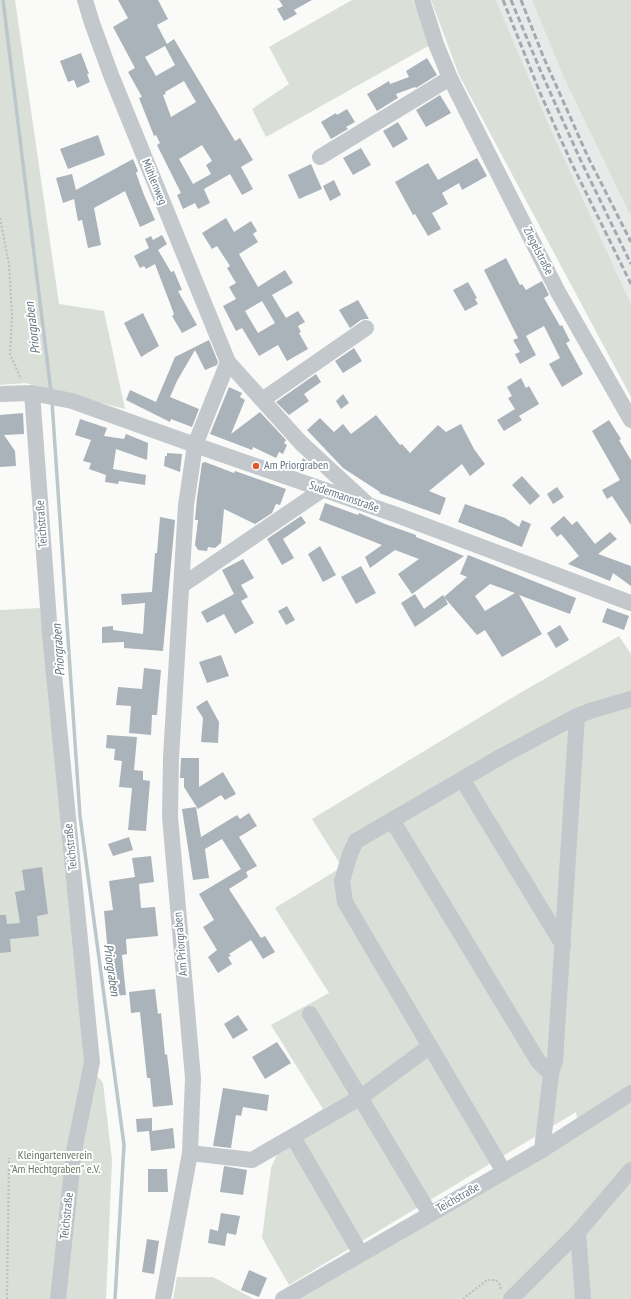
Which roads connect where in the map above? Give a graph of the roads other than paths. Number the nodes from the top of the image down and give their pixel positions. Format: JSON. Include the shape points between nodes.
{"nodes":[{"id":1,"x":85,"y":0,"type":"edge"},
{"id":2,"x":422,"y":0,"type":"edge"},
{"id":3,"x":450,"y":78,"type":"junction"},
{"id":4,"x":320,"y":157,"type":"dead end"},
{"id":5,"x":366,"y":328,"type":"dead end"},
{"id":6,"x":228,"y":362,"type":"junction"},
{"id":7,"x":29,"y":393,"type":"junction"},
{"id":8,"x":0,"y":394,"type":"edge"},
{"id":9,"x":262,"y":400,"type":"junction"},
{"id":10,"x":631,"y":420,"type":"edge"},
{"id":11,"x":195,"y":445,"type":"junction"},
{"id":12,"x":322,"y":490,"type":"junction"},
{"id":13,"x":370,"y":507,"type":"junction"},
{"id":14,"x":181,"y":586,"type":"junction"},
{"id":15,"x":631,"y":603,"type":"edge"},
{"id":16,"x":631,"y":699,"type":"edge"},
{"id":17,"x":577,"y":716,"type":"junction"},
{"id":18,"x":462,"y":779,"type":"junction"},
{"id":19,"x":392,"y":820,"type":"junction"},
{"id":20,"x":563,"y":945,"type":"junction"},
{"id":21,"x":310,"y":1014,"type":"dead end"},
{"id":22,"x":429,"y":1047,"type":"junction"},
{"id":23,"x":551,"y":1074,"type":"junction"},
{"id":24,"x":361,"y":1097,"type":"junction"},
{"id":25,"x":630,"y":1099,"type":"edge"},
{"id":26,"x":293,"y":1137,"type":"junction"},
{"id":27,"x":542,"y":1150,"type":"junction"},
{"id":28,"x":190,"y":1153,"type":"junction"},
{"id":29,"x":631,"y":1170,"type":"edge"},
{"id":30,"x":504,"y":1172,"type":"junction"},
{"id":31,"x":430,"y":1214,"type":"junction"},
{"id":32,"x":578,"y":1232,"type":"junction"},
{"id":33,"x":361,"y":1254,"type":"junction"},
{"id":34,"x":511,"y":1296,"type":"edge"},
{"id":35,"x":58,"y":1299,"type":"edge"},
{"id":36,"x":163,"y":1299,"type":"edge"},
{"id":37,"x":282,"y":1299,"type":"edge"},
{"id":38,"x":583,"y":1299,"type":"edge"}],
"edges":[{"from":1,"to":6,"type":"street","name":"Mühlenweg","via":[[111,75]]},
{"from":2,"to":3,"type":"street","name":"Ziegelstraße"},
{"from":3,"to":4,"type":"street"},
{"from":3,"to":10,"type":"street","name":"Ziegelstraße","via":[[558,292]]},
{"from":5,"to":9,"type":"street"},
{"from":6,"to":9,"type":"street","name":"Mühlenweg"},
{"from":6,"to":11,"type":"street"},
{"from":7,"to":8,"type":"street","name":"Sudermannstraße"},
{"from":7,"to":11,"type":"street","name":"Sudermannstraße","via":[[72,401]]},
{"from":7,"to":35,"type":"street","name":"Teichstraße","via":[[92,1062],[74,1151]]},
{"from":9,"to":13,"type":"street","name":"Mühlenweg","via":[[301,443]]},
{"from":11,"to":12,"type":"street","name":"Sudermannstraße"},
{"from":11,"to":14,"type":"street","name":"Am Priorgraben","via":[[186,506]]},
{"from":12,"to":13,"type":"street","name":"Sudermannstraße"},
{"from":12,"to":14,"type":"street"},
{"from":13,"to":15,"type":"street","name":"Sudermannstraße"},
{"from":14,"to":28,"type":"street","name":"Am Priorgraben","via":[[170,758],[170,817],[194,1078]]},
{"from":16,"to":17,"type":"street"},
{"from":17,"to":18,"type":"street"},
{"from":17,"to":20,"type":"street"},
{"from":18,"to":19,"type":"street"},
{"from":18,"to":20,"type":"street"},
{"from":19,"to":22,"type":"street","via":[[356,841],[342,881],[345,902]]},
{"from":19,"to":23,"type":"street","via":[[538,1061]]},
{"from":20,"to":23,"type":"street"},
{"from":21,"to":24,"type":"street"},
{"from":22,"to":24,"type":"street"},
{"from":22,"to":30,"type":"street"},
{"from":23,"to":27,"type":"street"},
{"from":24,"to":26,"type":"street"},
{"from":24,"to":31,"type":"street"},
{"from":25,"to":27,"type":"street","name":"Teichstraße"},
{"from":26,"to":28,"type":"street","via":[[252,1160]]},
{"from":26,"to":33,"type":"street"},
{"from":27,"to":30,"type":"street","name":"Teichstraße"},
{"from":28,"to":36,"type":"street","name":"Am Priorgraben"},
{"from":29,"to":32,"type":"street"},
{"from":30,"to":31,"type":"street","name":"Teichstraße"},
{"from":31,"to":33,"type":"street","name":"Teichstraße"},
{"from":32,"to":34,"type":"street"},
{"from":32,"to":38,"type":"street"},
{"from":33,"to":37,"type":"street","name":"Teichstraße"}]}
